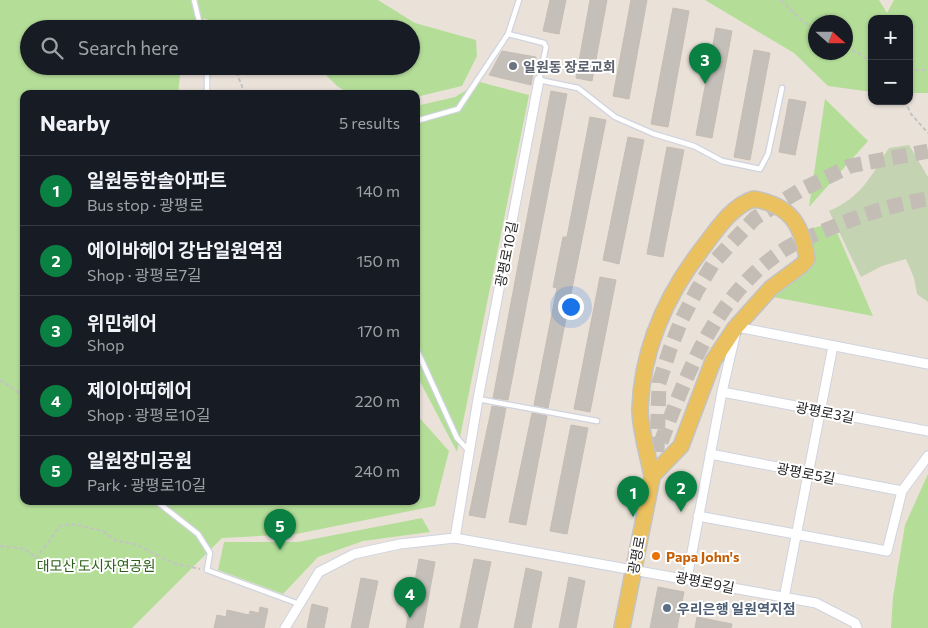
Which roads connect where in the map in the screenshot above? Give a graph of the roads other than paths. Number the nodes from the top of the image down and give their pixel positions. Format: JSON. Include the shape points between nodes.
{"nodes":[{"id":1,"x":194,"y":0,"type":"edge"},
{"id":2,"x":519,"y":0,"type":"edge"},
{"id":3,"x":199,"y":20,"type":"edge"},
{"id":4,"x":508,"y":34,"type":"junction"},
{"id":5,"x":206,"y":75,"type":"edge"},
{"id":6,"x":540,"y":80,"type":"junction"},
{"id":7,"x":782,"y":88,"type":"dead end"},
{"id":8,"x":206,"y":90,"type":"edge"},
{"id":9,"x":420,"y":120,"type":"edge"},
{"id":10,"x":834,"y":346,"type":"junction"},
{"id":11,"x":420,"y":357,"type":"edge"},
{"id":12,"x":928,"y":364,"type":"edge"},
{"id":13,"x":722,"y":392,"type":"junction"},
{"id":14,"x":478,"y":399,"type":"junction"},
{"id":15,"x":820,"y":412,"type":"junction"},
{"id":16,"x":597,"y":421,"type":"dead end"},
{"id":17,"x":928,"y":431,"type":"edge"},
{"id":18,"x":469,"y":451,"type":"junction"},
{"id":19,"x":657,"y":452,"type":"tunnel mouth"},
{"id":20,"x":710,"y":454,"type":"junction"},
{"id":21,"x":928,"y":456,"type":"edge"},
{"id":22,"x":809,"y":473,"type":"junction"},
{"id":23,"x":652,"y":476,"type":"junction"},
{"id":24,"x":902,"y":491,"type":"junction"},
{"id":25,"x":161,"y":505,"type":"edge"},
{"id":26,"x":698,"y":516,"type":"junction"},
{"id":27,"x":796,"y":535,"type":"junction"},
{"id":28,"x":455,"y":538,"type":"junction"},
{"id":29,"x":633,"y":569,"type":"junction"},
{"id":30,"x":688,"y":579,"type":"junction"},
{"id":31,"x":784,"y":598,"type":"junction"},
{"id":32,"x":299,"y":605,"type":"junction"},
{"id":33,"x":285,"y":628,"type":"edge"},
{"id":34,"x":622,"y":628,"type":"edge"},
{"id":35,"x":857,"y":628,"type":"edge"}],
"edges":[{"from":1,"to":3,"type":"lane"},
{"from":2,"to":4,"type":"lane"},
{"from":4,"to":6,"type":"lane","name":"광평로10길","via":[[544,43]]},
{"from":4,"to":9,"type":"lane","via":[[458,109]]},
{"from":5,"to":8,"type":"lane"},
{"from":6,"to":7,"type":"lane","via":[[578,88],[616,117],[654,134],[694,146],[722,161],[760,169],[768,154]]},
{"from":6,"to":14,"type":"street","name":"광평로10길"},
{"from":10,"to":12,"type":"street"},
{"from":10,"to":13,"type":"street","via":[[736,327]]},
{"from":10,"to":15,"type":"street"},
{"from":11,"to":18,"type":"lane","via":[[457,438]]},
{"from":13,"to":15,"type":"street","name":"광평로3길"},
{"from":13,"to":20,"type":"street"},
{"from":14,"to":16,"type":"lane"},
{"from":14,"to":18,"type":"street","name":"광평로10길"},
{"from":15,"to":17,"type":"street","name":"광평로3길"},
{"from":15,"to":22,"type":"street"},
{"from":18,"to":28,"type":"street","name":"광평로10길"},
{"from":19,"to":23,"type":"main road","name":"광평로"},
{"from":20,"to":22,"type":"street","name":"광평로5길"},
{"from":20,"to":26,"type":"street"},
{"from":21,"to":24,"type":"street"},
{"from":22,"to":24,"type":"street","name":"광평로5길"},
{"from":22,"to":27,"type":"street"},
{"from":23,"to":23,"type":"main road","via":[[681,446],[713,361],[735,328],[771,288],[806,259],[801,231],[786,211],[774,203],[754,199],[744,202],[701,249],[668,301],[643,374],[640,411]]},
{"from":23,"to":29,"type":"main road","name":"광평로"},
{"from":24,"to":27,"type":"street","via":[[886,551]]},
{"from":25,"to":32,"type":"lane","via":[[198,534],[210,553],[207,570]]},
{"from":26,"to":27,"type":"street"},
{"from":26,"to":30,"type":"street"},
{"from":27,"to":31,"type":"street"},
{"from":28,"to":29,"type":"street"},
{"from":28,"to":32,"type":"street","via":[[400,544],[354,554],[319,572]]},
{"from":29,"to":30,"type":"street","name":"광평로9길"},
{"from":29,"to":34,"type":"main road","name":"광평로"},
{"from":30,"to":31,"type":"street","name":"광평로9길"},
{"from":31,"to":35,"type":"street","name":"광평로9길","via":[[816,603]]},
{"from":32,"to":33,"type":"street"}]}
